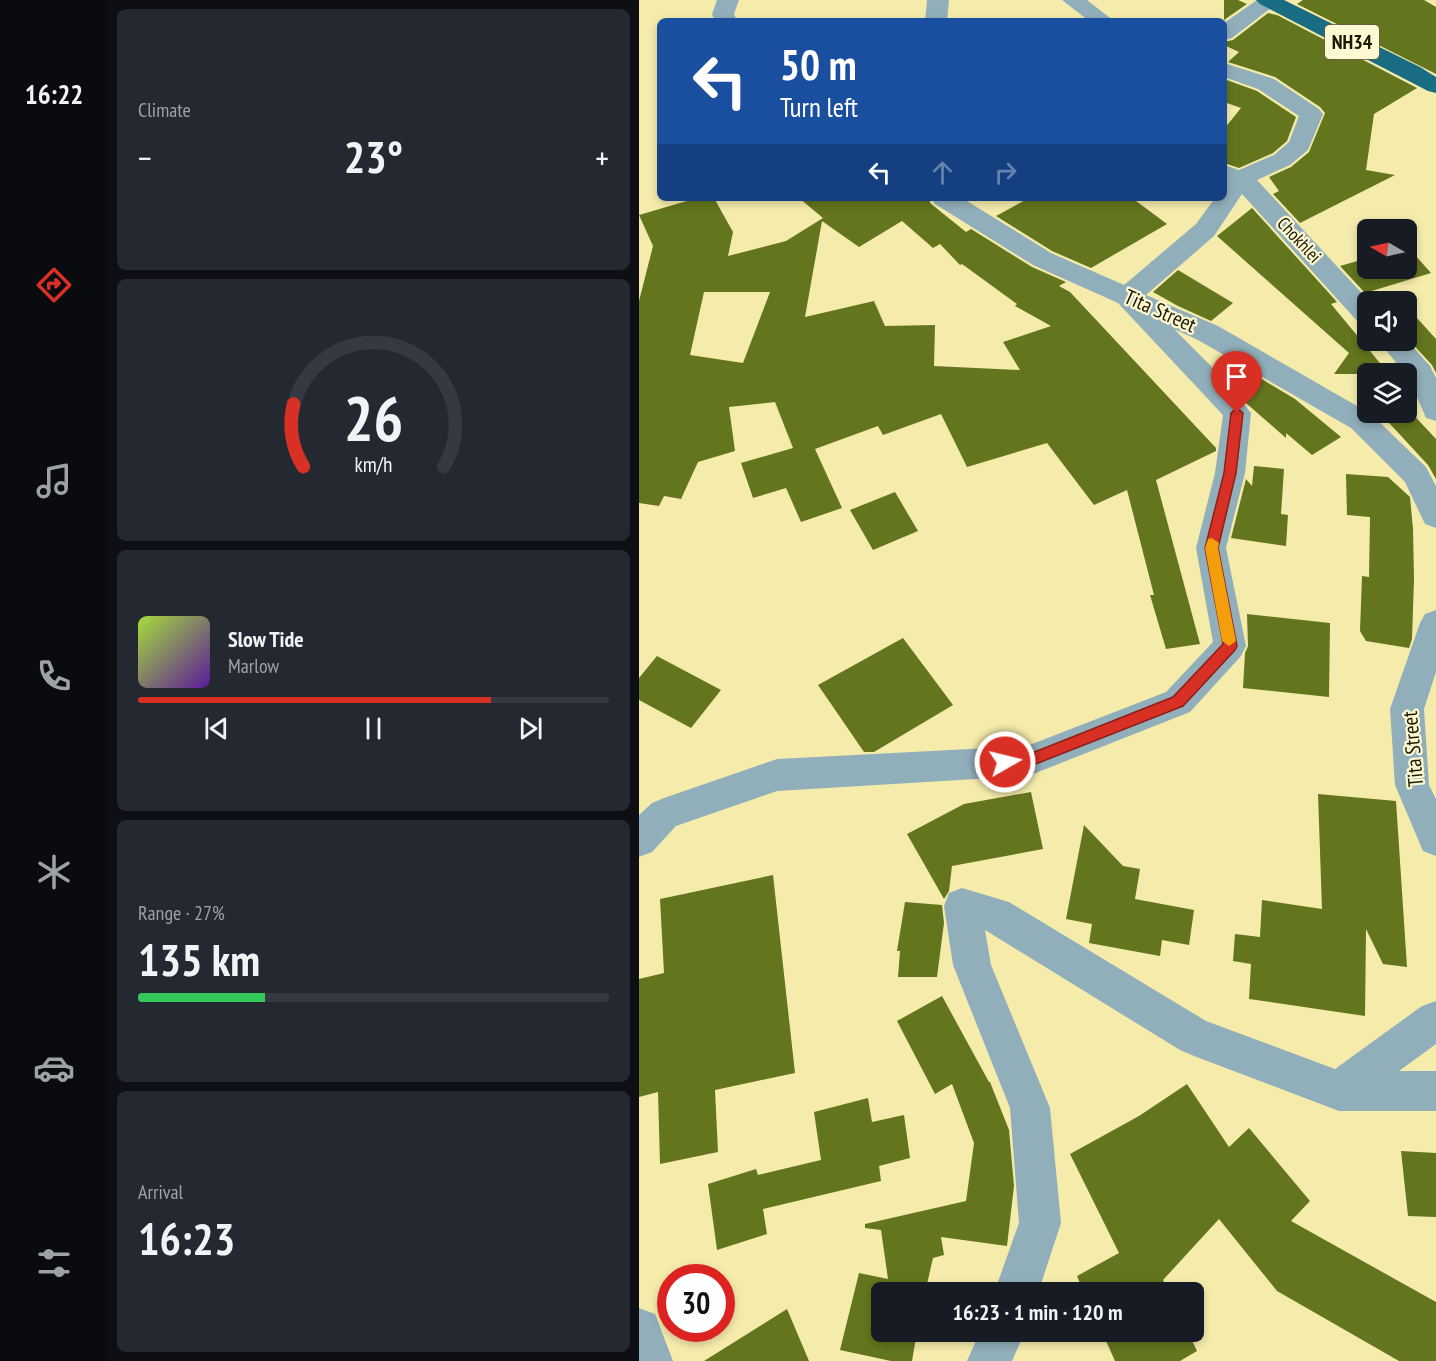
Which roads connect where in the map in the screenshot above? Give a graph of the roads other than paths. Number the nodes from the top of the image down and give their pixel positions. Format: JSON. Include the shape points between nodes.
{"nodes":[{"id":1,"x":728,"y":0,"type":"edge"},
{"id":2,"x":938,"y":0,"type":"edge"},
{"id":3,"x":1073,"y":0,"type":"edge"},
{"id":4,"x":1268,"y":0,"type":"edge"},
{"id":5,"x":725,"y":18,"type":"edge"},
{"id":6,"x":936,"y":18,"type":"edge"},
{"id":7,"x":1099,"y":18,"type":"edge"},
{"id":8,"x":1227,"y":31,"type":"edge"},
{"id":9,"x":1227,"y":71,"type":"edge"},
{"id":10,"x":1436,"y":86,"type":"edge"},
{"id":11,"x":1232,"y":176,"type":"edge"},
{"id":12,"x":949,"y":201,"type":"edge"},
{"id":13,"x":1220,"y":201,"type":"edge"},
{"id":14,"x":1127,"y":297,"type":"junction"},
{"id":15,"x":1357,"y":305,"type":"edge"},
{"id":16,"x":1402,"y":351,"type":"edge"},
{"id":17,"x":1428,"y":378,"type":"edge"},
{"id":18,"x":1436,"y":411,"type":"edge"},
{"id":19,"x":1436,"y":516,"type":"edge"},
{"id":20,"x":1436,"y":623,"type":"edge"},
{"id":21,"x":1436,"y":839,"type":"edge"},
{"id":22,"x":639,"y":840,"type":"edge"},
{"id":23,"x":1436,"y":1020,"type":"edge"},
{"id":24,"x":1436,"y":1091,"type":"edge"},
{"id":25,"x":1339,"y":1092,"type":"junction"},
{"id":26,"x":1020,"y":1282,"type":"edge"},
{"id":27,"x":639,"y":1330,"type":"edge"},
{"id":28,"x":998,"y":1342,"type":"edge"},
{"id":29,"x":651,"y":1361,"type":"edge"},
{"id":30,"x":989,"y":1361,"type":"edge"}],
"edges":[{"from":1,"to":5,"type":"street"},
{"from":2,"to":6,"type":"street"},
{"from":3,"to":7,"type":"street"},
{"from":4,"to":8,"type":"street"},
{"from":4,"to":10,"type":"highway","number":"NH34"},
{"from":9,"to":11,"type":"street","via":[[1266,84],[1311,114],[1300,145],[1282,160]]},
{"from":11,"to":15,"type":"street","name":"Chokhlei"},
{"from":12,"to":14,"type":"street","name":"Tita Street","via":[[1042,259]]},
{"from":13,"to":14,"type":"street","via":[[1205,230]]},
{"from":14,"to":19,"type":"street","name":"Tita Street","via":[[1208,333],[1361,421],[1416,475]]},
{"from":14,"to":22,"type":"street","via":[[1213,383],[1237,413],[1230,473],[1211,548],[1230,646],[1178,702],[1028,761],[777,775],[664,814]]},
{"from":16,"to":17,"type":"street"},
{"from":17,"to":18,"type":"street"},
{"from":20,"to":21,"type":"street","name":"Tita Street","via":[[1407,709],[1412,785]]},
{"from":23,"to":25,"type":"street"},
{"from":24,"to":25,"type":"street"},
{"from":25,"to":26,"type":"street","via":[[1194,1036],[996,915],[962,906],[972,965],[1031,1108],[1040,1223]]},
{"from":27,"to":29,"type":"street"},
{"from":28,"to":30,"type":"street"}]}
